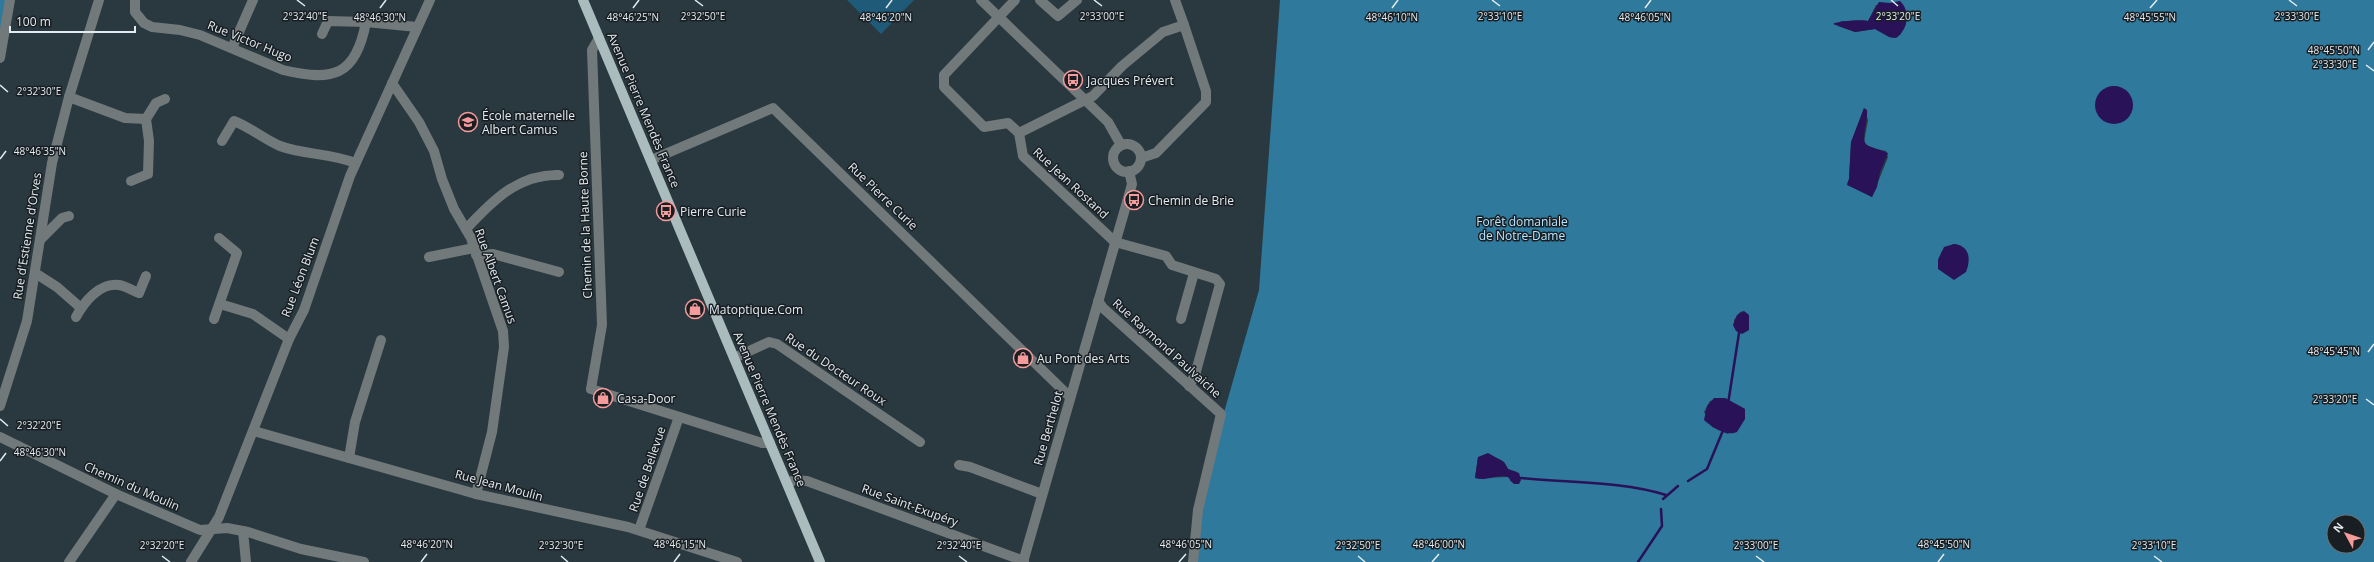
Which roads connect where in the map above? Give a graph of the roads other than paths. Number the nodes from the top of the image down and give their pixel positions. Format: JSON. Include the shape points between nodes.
{"nodes":[{"id":1,"x":10,"y":0,"type":"edge"},
{"id":2,"x":99,"y":0,"type":"edge"},
{"id":3,"x":136,"y":0,"type":"edge"},
{"id":4,"x":253,"y":0,"type":"edge"},
{"id":5,"x":430,"y":0,"type":"edge"},
{"id":6,"x":583,"y":0,"type":"edge"},
{"id":7,"x":981,"y":0,"type":"edge"},
{"id":8,"x":1015,"y":0,"type":"edge"},
{"id":9,"x":1040,"y":0,"type":"edge"},
{"id":10,"x":1077,"y":0,"type":"edge"},
{"id":11,"x":1176,"y":0,"type":"edge"},
{"id":12,"x":999,"y":18,"type":"junction"},
{"id":13,"x":366,"y":22,"type":"junction"},
{"id":14,"x":1184,"y":25,"type":"junction"},
{"id":15,"x":418,"y":27,"type":"junction"},
{"id":16,"x":322,"y":34,"type":"dead end"},
{"id":17,"x":599,"y":38,"type":"junction"},
{"id":18,"x":232,"y":48,"type":"junction"},
{"id":19,"x":0,"y":58,"type":"edge"},
{"id":20,"x":392,"y":83,"type":"junction"},
{"id":21,"x":69,"y":97,"type":"junction"},
{"id":22,"x":165,"y":99,"type":"dead end"},
{"id":23,"x":1085,"y":100,"type":"junction"},
{"id":24,"x":146,"y":119,"type":"junction"},
{"id":25,"x":1019,"y":133,"type":"junction"},
{"id":26,"x":222,"y":141,"type":"dead end"},
{"id":27,"x":1121,"y":145,"type":"junction"},
{"id":28,"x":1141,"y":158,"type":"junction"},
{"id":29,"x":651,"y":160,"type":"junction"},
{"id":30,"x":355,"y":163,"type":"junction"},
{"id":31,"x":1129,"y":171,"type":"junction"},
{"id":32,"x":559,"y":175,"type":"dead end"},
{"id":33,"x":131,"y":180,"type":"dead end"},
{"id":34,"x":69,"y":216,"type":"dead end"},
{"id":35,"x":466,"y":229,"type":"junction"},
{"id":36,"x":219,"y":238,"type":"dead end"},
{"id":37,"x":40,"y":240,"type":"junction"},
{"id":38,"x":1115,"y":242,"type":"junction"},
{"id":39,"x":475,"y":252,"type":"junction"},
{"id":40,"x":429,"y":257,"type":"dead end"},
{"id":41,"x":559,"y":272,"type":"dead end"},
{"id":42,"x":35,"y":273,"type":"junction"},
{"id":43,"x":1194,"y":273,"type":"junction"},
{"id":44,"x":146,"y":276,"type":"dead end"},
{"id":45,"x":1098,"y":301,"type":"junction"},
{"id":46,"x":220,"y":304,"type":"junction"},
{"id":47,"x":214,"y":319,"type":"dead end"},
{"id":48,"x":1181,"y":319,"type":"dead end"},
{"id":49,"x":289,"y":339,"type":"junction"},
{"id":50,"x":381,"y":340,"type":"dead end"},
{"id":51,"x":734,"y":358,"type":"junction"},
{"id":52,"x":1189,"y":386,"type":"junction"},
{"id":53,"x":1070,"y":397,"type":"junction"},
{"id":54,"x":0,"y":406,"type":"edge"},
{"id":55,"x":679,"y":417,"type":"junction"},
{"id":56,"x":254,"y":431,"type":"junction"},
{"id":57,"x":0,"y":437,"type":"edge"},
{"id":58,"x":920,"y":442,"type":"dead end"},
{"id":59,"x":770,"y":443,"type":"junction"},
{"id":60,"x":349,"y":458,"type":"junction"},
{"id":61,"x":959,"y":465,"type":"dead end"},
{"id":62,"x":787,"y":483,"type":"junction"},
{"id":63,"x":116,"y":494,"type":"junction"},
{"id":64,"x":476,"y":494,"type":"junction"},
{"id":65,"x":1042,"y":494,"type":"junction"},
{"id":66,"x":212,"y":529,"type":"junction"},
{"id":67,"x":639,"y":530,"type":"junction"},
{"id":68,"x":243,"y":531,"type":"junction"},
{"id":69,"x":69,"y":562,"type":"edge"},
{"id":70,"x":191,"y":562,"type":"edge"},
{"id":71,"x":246,"y":562,"type":"edge"},
{"id":72,"x":364,"y":562,"type":"edge"},
{"id":73,"x":737,"y":562,"type":"edge"},
{"id":74,"x":820,"y":562,"type":"edge"},
{"id":75,"x":1024,"y":562,"type":"edge"},
{"id":76,"x":1193,"y":562,"type":"edge"}],
"edges":[{"from":1,"to":19,"type":"street"},
{"from":2,"to":21,"type":"street","name":"Rue d'Estienne d'Orves"},
{"from":3,"to":18,"type":"street","name":"Rue Victor Hugo","via":[[135,12],[144,23],[152,27],[200,35]]},
{"from":4,"to":18,"type":"street"},
{"from":5,"to":15,"type":"street","name":"Rue Léon Blum"},
{"from":6,"to":17,"type":"main road","name":"Avenue Pierre Mendès France"},
{"from":7,"to":12,"type":"street"},
{"from":8,"to":12,"type":"street"},
{"from":9,"to":10,"type":"street","via":[[1058,16]]},
{"from":11,"to":14,"type":"street"},
{"from":12,"to":23,"type":"street"},
{"from":12,"to":25,"type":"street","via":[[944,75],[944,87],[984,127],[1008,123]]},
{"from":13,"to":15,"type":"street"},
{"from":13,"to":16,"type":"street","via":[[328,21]]},
{"from":13,"to":18,"type":"street","name":"Rue Victor Hugo","via":[[362,44],[349,66],[330,75],[283,70]]},
{"from":14,"to":23,"type":"street","via":[[1163,32],[1122,66],[1093,96]]},
{"from":14,"to":28,"type":"street","via":[[1206,91],[1206,102],[1156,153]]},
{"from":15,"to":20,"type":"street","name":"Rue Léon Blum"},
{"from":17,"to":29,"type":"main road","name":"Avenue Pierre Mendès France"},
{"from":17,"to":55,"type":"street","name":"Chemin de la Haute Borne","via":[[592,50],[602,325],[591,389]]},
{"from":20,"to":30,"type":"street","name":"Rue Léon Blum"},
{"from":20,"to":35,"type":"street","name":"Rue Albert Camus","via":[[419,122],[434,151],[454,209]]},
{"from":21,"to":24,"type":"street","via":[[125,118]]},
{"from":21,"to":37,"type":"street","name":"Rue d'Estienne d'Orves","via":[[52,163]]},
{"from":22,"to":24,"type":"street","via":[[156,103]]},
{"from":23,"to":25,"type":"street"},
{"from":23,"to":27,"type":"street","via":[[1108,122]]},
{"from":24,"to":33,"type":"street","via":[[149,141],[148,174]]},
{"from":25,"to":38,"type":"street","name":"Rue Jean Rostand","via":[[1023,156]]},
{"from":26,"to":30,"type":"street","via":[[234,121],[252,128],[279,146],[315,155],[342,158]]},
{"from":27,"to":28,"type":"street","via":[[1135,146]]},
{"from":27,"to":31,"type":"street","via":[[1114,155],[1115,164],[1121,170]]},
{"from":28,"to":31,"type":"street","via":[[1137,167]]},
{"from":29,"to":51,"type":"main road","name":"Avenue Pierre Mendès France"},
{"from":29,"to":53,"type":"street","name":"Rue Pierre Curie","via":[[773,108]]},
{"from":30,"to":49,"type":"street","name":"Rue Léon Blum","via":[[341,196],[339,210],[304,310]]},
{"from":31,"to":38,"type":"street","name":"Rue Berthelot","via":[[1132,184]]},
{"from":32,"to":35,"type":"street","via":[[524,181],[508,188]]},
{"from":34,"to":37,"type":"street","via":[[62,218]]},
{"from":35,"to":39,"type":"street","name":"Rue Albert Camus"},
{"from":36,"to":46,"type":"street","via":[[237,252]]},
{"from":37,"to":42,"type":"street","name":"Rue d'Estienne d'Orves"},
{"from":38,"to":43,"type":"street","via":[[1166,256],[1172,265]]},
{"from":38,"to":45,"type":"street","name":"Rue Berthelot"},
{"from":39,"to":40,"type":"street"},
{"from":39,"to":41,"type":"street","via":[[493,254]]},
{"from":39,"to":64,"type":"street","name":"Rue Albert Camus","via":[[497,309],[504,347],[492,432]]},
{"from":42,"to":44,"type":"street","via":[[57,287],[79,312],[108,285],[119,285],[139,293]]},
{"from":42,"to":54,"type":"street","name":"Rue d'Estienne d'Orves","via":[[27,320]]},
{"from":43,"to":48,"type":"street"},
{"from":43,"to":52,"type":"street","via":[[1216,279],[1220,284],[1195,375]]},
{"from":45,"to":52,"type":"street","name":"Rue Raymond Paulvaiche","via":[[1102,308]]},
{"from":45,"to":53,"type":"street","name":"Rue Berthelot"},
{"from":46,"to":47,"type":"street"},
{"from":46,"to":49,"type":"street","via":[[253,314]]},
{"from":49,"to":56,"type":"street","name":"Rue Léon Blum"},
{"from":50,"to":60,"type":"street","via":[[355,422]]},
{"from":51,"to":58,"type":"street","name":"Rue du Docteur Roux","via":[[769,342],[777,344]]},
{"from":51,"to":59,"type":"main road","name":"Avenue Pierre Mendès France"},
{"from":52,"to":76,"type":"street","name":"Rue Raymond Paulvaiche","via":[[1221,414],[1198,510]]},
{"from":53,"to":65,"type":"street","name":"Rue Berthelot"},
{"from":55,"to":59,"type":"street","via":[[762,443]]},
{"from":55,"to":67,"type":"street","name":"Rue de Bellevue"},
{"from":56,"to":60,"type":"street","name":"Rue Jean Moulin"},
{"from":56,"to":66,"type":"street","name":"Rue Léon Blum"},
{"from":57,"to":63,"type":"street","name":"Chemin du Moulin"},
{"from":59,"to":62,"type":"main road","name":"Avenue Pierre Mendès France"},
{"from":60,"to":64,"type":"street","name":"Rue Jean Moulin"},
{"from":61,"to":65,"type":"street"},
{"from":62,"to":74,"type":"main road","name":"Avenue Pierre Mendès France"},
{"from":62,"to":75,"type":"street","name":"Rue Saint-Exupéry","via":[[795,480],[807,481]]},
{"from":63,"to":66,"type":"street","name":"Chemin du Moulin","via":[[200,530]]},
{"from":63,"to":69,"type":"street"},
{"from":64,"to":67,"type":"street","name":"Rue Jean Moulin"},
{"from":65,"to":75,"type":"street","name":"Rue Berthelot"},
{"from":66,"to":68,"type":"street","name":"Chemin du Moulin"},
{"from":66,"to":70,"type":"street","name":"Rue Léon Blum"},
{"from":67,"to":73,"type":"street","name":"Rue Jean Moulin"},
{"from":68,"to":71,"type":"street"},
{"from":68,"to":72,"type":"street","name":"Chemin du Moulin","via":[[301,549]]}]}
